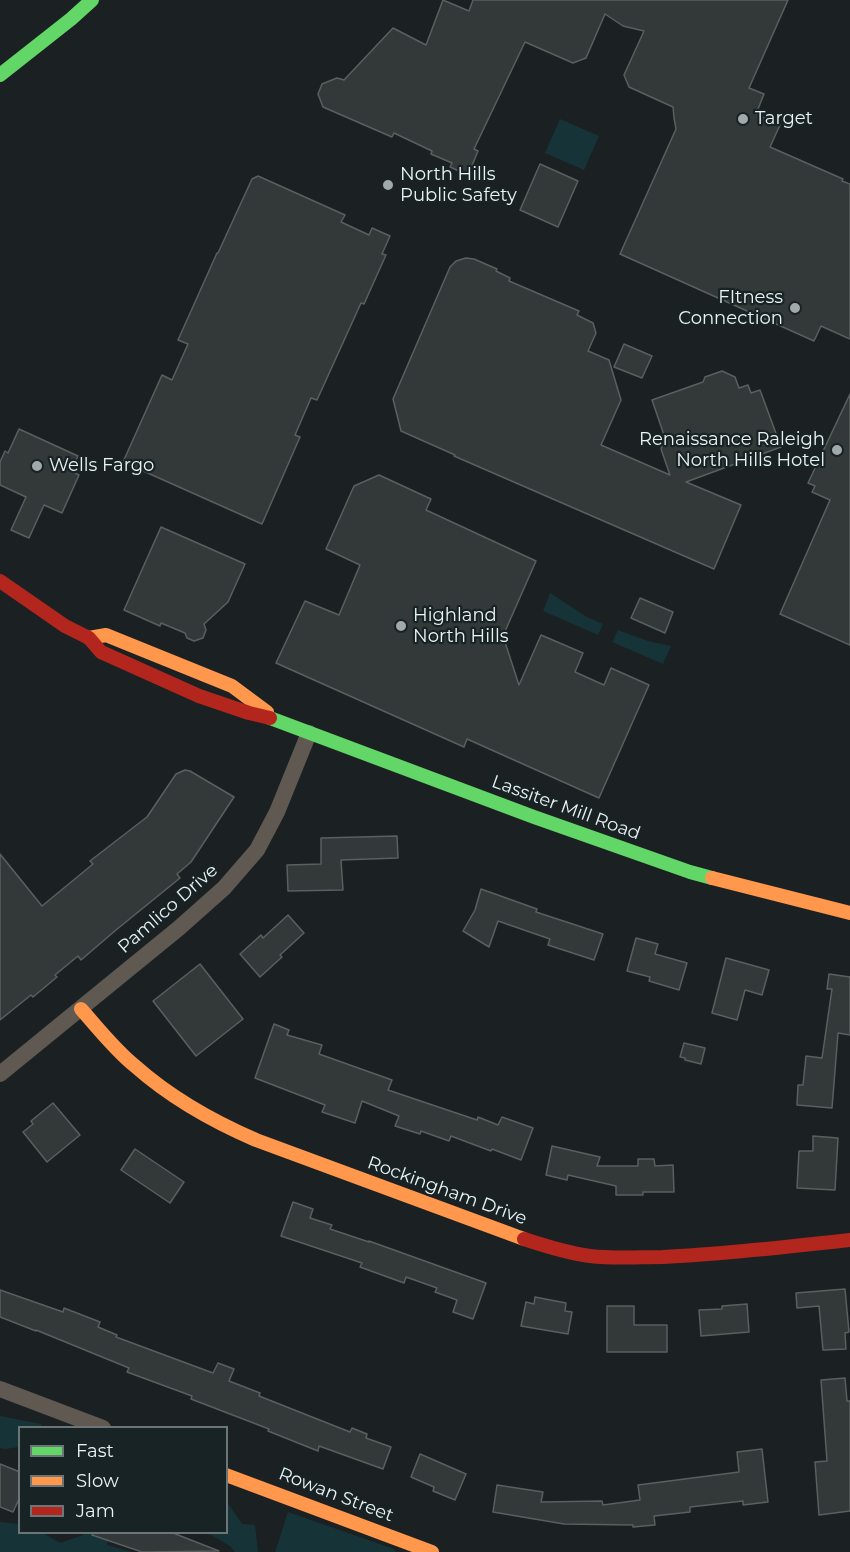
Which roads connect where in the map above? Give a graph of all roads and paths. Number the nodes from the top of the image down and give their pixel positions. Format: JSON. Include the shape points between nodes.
{"nodes":[{"id":1,"x":92,"y":0,"type":"edge"},
{"id":2,"x":0,"y":75,"type":"edge"},
{"id":3,"x":0,"y":581,"type":"edge"},
{"id":4,"x":89,"y":638,"type":"junction"},
{"id":5,"x":276,"y":718,"type":"junction"},
{"id":6,"x":309,"y":733,"type":"junction"},
{"id":7,"x":850,"y":913,"type":"edge"},
{"id":8,"x":81,"y":1009,"type":"junction"},
{"id":9,"x":0,"y":1074,"type":"edge"},
{"id":10,"x":850,"y":1240,"type":"edge"},
{"id":11,"x":0,"y":1389,"type":"edge"},
{"id":12,"x":98,"y":1426,"type":"edge"},
{"id":13,"x":228,"y":1476,"type":"edge"},
{"id":14,"x":432,"y":1552,"type":"edge"}],
"edges":[{"from":1,"to":2,"type":"main road"},
{"from":3,"to":4,"type":"main road","name":"Lassiter Mill Road"},
{"from":4,"to":5,"type":"main road","name":"Lassiter Mill Road","via":[[101,652],[188,691],[249,713]]},
{"from":4,"to":5,"type":"main road","name":"Lassiter Mill Road","via":[[106,635],[232,686]]},
{"from":5,"to":6,"type":"main road","name":"Lassiter Mill Road"},
{"from":6,"to":7,"type":"main road","name":"Lassiter Mill Road","via":[[690,872]]},
{"from":6,"to":8,"type":"street","name":"Pamlico Drive","via":[[257,850],[224,888]]},
{"from":8,"to":9,"type":"street","name":"Pamlico Drive"},
{"from":8,"to":10,"type":"main road","name":"Rockingham Drive","via":[[133,1065],[174,1097],[226,1127],[541,1245],[590,1256],[622,1258]]},
{"from":11,"to":12,"type":"street"},
{"from":13,"to":14,"type":"main road","name":"Rowan Street"}]}
